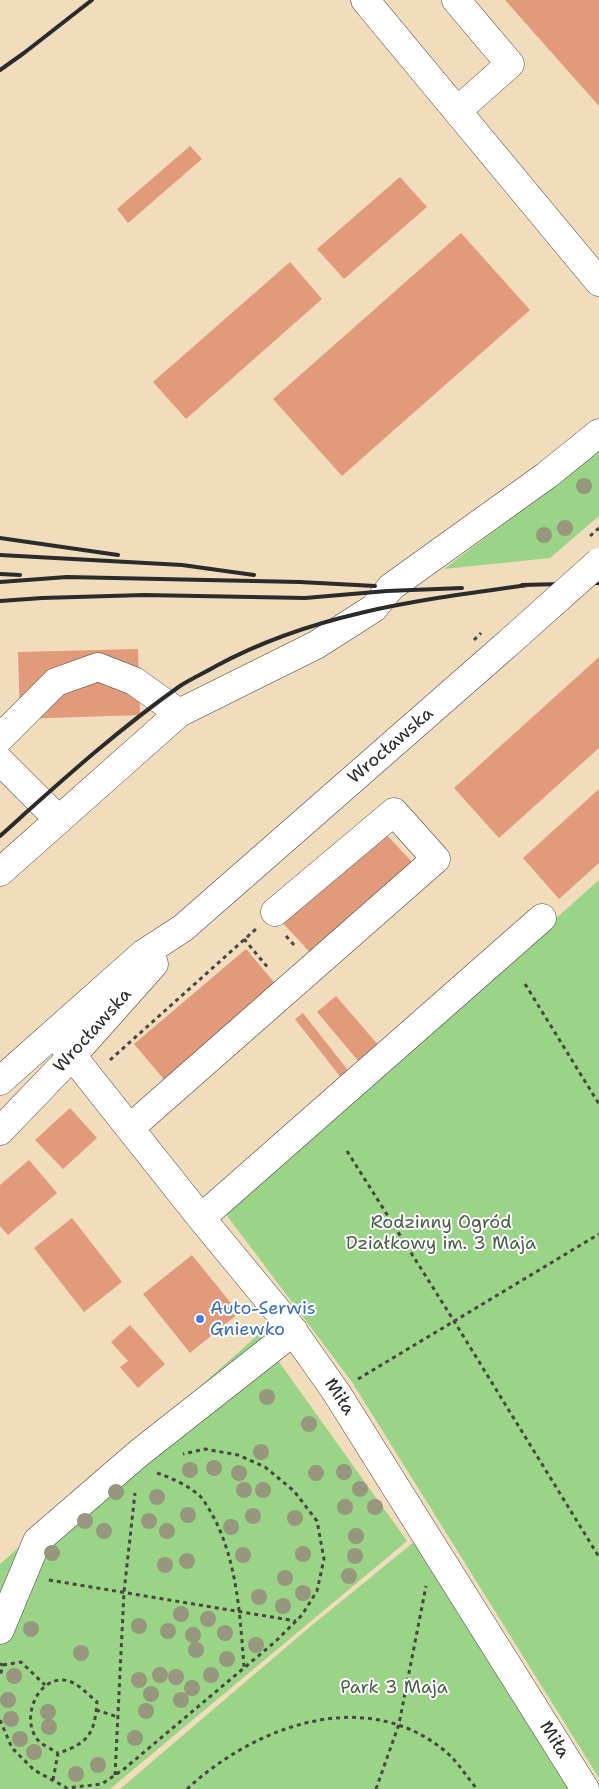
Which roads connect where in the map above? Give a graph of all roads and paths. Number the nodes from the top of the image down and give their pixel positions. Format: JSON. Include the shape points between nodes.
{"nodes":[{"id":1,"x":365,"y":0,"type":"edge"},
{"id":2,"x":456,"y":0,"type":"edge"},
{"id":3,"x":457,"y":111,"type":"junction"},
{"id":4,"x":599,"y":282,"type":"edge"},
{"id":5,"x":599,"y":433,"type":"edge"},
{"id":6,"x":599,"y":562,"type":"edge"},
{"id":7,"x":179,"y":714,"type":"junction"},
{"id":8,"x":0,"y":738,"type":"edge"},
{"id":9,"x":0,"y":761,"type":"edge"},
{"id":10,"x":59,"y":820,"type":"junction"},
{"id":11,"x":0,"y":872,"type":"edge"},
{"id":12,"x":272,"y":914,"type":"junction"},
{"id":13,"x":542,"y":918,"type":"dead end"},
{"id":14,"x":183,"y":928,"type":"junction"},
{"id":15,"x":244,"y":939,"type":"junction"},
{"id":16,"x":313,"y":966,"type":"junction"},
{"id":17,"x":525,"y":984,"type":"dead end"},
{"id":18,"x":287,"y":990,"type":"junction"},
{"id":19,"x":54,"y":1032,"type":"junction"},
{"id":20,"x":73,"y":1055,"type":"junction"},
{"id":21,"x":90,"y":1078,"type":"junction"},
{"id":22,"x":0,"y":1081,"type":"edge"},
{"id":23,"x":599,"y":1104,"type":"edge"},
{"id":24,"x":130,"y":1128,"type":"junction"},
{"id":25,"x":0,"y":1131,"type":"edge"},
{"id":26,"x":347,"y":1151,"type":"dead end"},
{"id":27,"x":201,"y":1218,"type":"junction"},
{"id":28,"x":599,"y":1234,"type":"edge"},
{"id":29,"x":454,"y":1321,"type":"junction"},
{"id":30,"x":294,"y":1331,"type":"junction"},
{"id":31,"x":352,"y":1382,"type":"dead end"},
{"id":32,"x":139,"y":1453,"type":"junction"},
{"id":33,"x":180,"y":1455,"type":"dead end"},
{"id":34,"x":434,"y":1549,"type":"junction"},
{"id":35,"x":599,"y":1557,"type":"edge"},
{"id":36,"x":23,"y":1576,"type":"junction"},
{"id":37,"x":124,"y":1592,"type":"junction"},
{"id":38,"x":240,"y":1612,"type":"junction"},
{"id":39,"x":296,"y":1621,"type":"junction"},
{"id":40,"x":0,"y":1630,"type":"edge"},
{"id":41,"x":2,"y":1664,"type":"edge"},
{"id":42,"x":244,"y":1668,"type":"junction"},
{"id":43,"x":0,"y":1676,"type":"edge"},
{"id":44,"x":45,"y":1685,"type":"junction"},
{"id":45,"x":96,"y":1710,"type":"junction"},
{"id":46,"x":118,"y":1717,"type":"junction"},
{"id":47,"x":0,"y":1720,"type":"edge"},
{"id":48,"x":399,"y":1724,"type":"junction"},
{"id":49,"x":58,"y":1753,"type":"junction"},
{"id":50,"x":115,"y":1775,"type":"junction"},
{"id":51,"x":53,"y":1780,"type":"junction"},
{"id":52,"x":187,"y":1789,"type":"edge"},
{"id":53,"x":376,"y":1789,"type":"edge"},
{"id":54,"x":477,"y":1789,"type":"edge"},
{"id":55,"x":584,"y":1789,"type":"edge"}],
"edges":[{"from":1,"to":3,"type":"street"},
{"from":2,"to":3,"type":"street","via":[[510,64]]},
{"from":3,"to":4,"type":"street"},
{"from":5,"to":7,"type":"street","via":[[547,475],[391,587],[374,608],[316,645]]},
{"from":6,"to":14,"type":"street","name":"Wrocławska","bridge":true},
{"from":7,"to":8,"type":"street","via":[[134,682],[98,666],[56,682]]},
{"from":7,"to":10,"type":"street"},
{"from":9,"to":10,"type":"street"},
{"from":10,"to":11,"type":"street"},
{"from":12,"to":15,"type":"path"},
{"from":12,"to":16,"type":"path"},
{"from":12,"to":16,"type":"street","via":[[394,812],[436,859]]},
{"from":13,"to":27,"type":"street"},
{"from":14,"to":19,"type":"street","name":"Wrocławska","via":[[144,954]]},
{"from":14,"to":20,"type":"street","name":"Wrocławska"},
{"from":15,"to":18,"type":"path"},
{"from":15,"to":21,"type":"path"},
{"from":16,"to":18,"type":"street"},
{"from":17,"to":23,"type":"path"},
{"from":18,"to":24,"type":"street"},
{"from":19,"to":20,"type":"street","name":"Miła"},
{"from":19,"to":22,"type":"street","name":"Wrocławska"},
{"from":20,"to":21,"type":"street","name":"Miła"},
{"from":20,"to":25,"type":"street","name":"Wrocławska"},
{"from":21,"to":24,"type":"street","name":"Miła"},
{"from":24,"to":27,"type":"street","name":"Miła"},
{"from":26,"to":29,"type":"path"},
{"from":27,"to":30,"type":"street","name":"Miła"},
{"from":28,"to":29,"type":"path"},
{"from":29,"to":31,"type":"path"},
{"from":29,"to":35,"type":"path"},
{"from":30,"to":32,"type":"street"},
{"from":30,"to":34,"type":"street","name":"Miła"},
{"from":32,"to":36,"type":"street","via":[[37,1541]]},
{"from":32,"to":37,"type":"path"},
{"from":32,"to":38,"type":"path","via":[[152,1471],[171,1477],[201,1497],[220,1527]]},
{"from":33,"to":39,"type":"path","via":[[205,1449],[238,1455],[265,1467],[294,1491],[317,1521],[324,1559],[317,1590]]},
{"from":34,"to":48,"type":"path"},
{"from":34,"to":55,"type":"street","name":"Miła"},
{"from":36,"to":37,"type":"path"},
{"from":36,"to":40,"type":"street"},
{"from":37,"to":38,"type":"path"},
{"from":37,"to":46,"type":"path"},
{"from":38,"to":39,"type":"path"},
{"from":38,"to":42,"type":"path"},
{"from":39,"to":42,"type":"path"},
{"from":41,"to":43,"type":"path"},
{"from":41,"to":44,"type":"path","via":[[21,1662]]},
{"from":42,"to":50,"type":"path"},
{"from":44,"to":45,"type":"path","via":[[61,1680],[74,1683],[97,1702]]},
{"from":44,"to":49,"type":"path","via":[[35,1698],[31,1717],[34,1735]]},
{"from":45,"to":46,"type":"path"},
{"from":45,"to":49,"type":"path","via":[[96,1721],[90,1734],[75,1748]]},
{"from":46,"to":50,"type":"path"},
{"from":47,"to":51,"type":"path","via":[[12,1748],[34,1770]]},
{"from":48,"to":52,"type":"path","via":[[370,1718],[311,1720],[243,1747],[202,1774]]},
{"from":48,"to":53,"type":"path"},
{"from":48,"to":54,"type":"path","via":[[445,1751]]},
{"from":49,"to":51,"type":"path"},
{"from":50,"to":51,"type":"path","via":[[102,1784],[68,1788]]}]}
